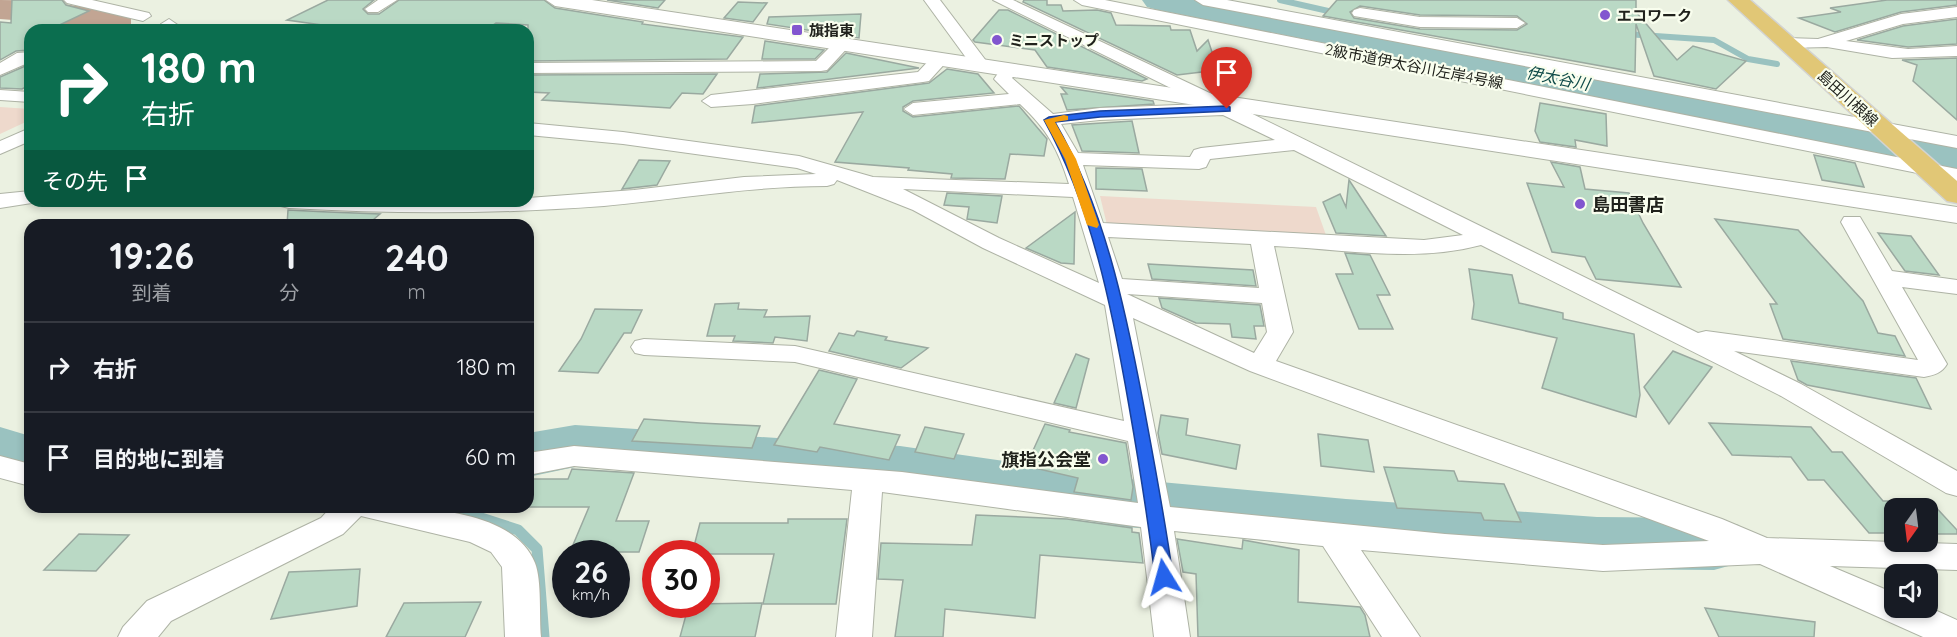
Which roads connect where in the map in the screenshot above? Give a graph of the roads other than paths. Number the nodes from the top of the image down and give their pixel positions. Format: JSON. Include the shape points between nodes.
{"nodes":[{"id":1,"x":72,"y":0,"type":"edge"},
{"id":2,"x":389,"y":0,"type":"edge"},
{"id":3,"x":555,"y":0,"type":"edge"},
{"id":4,"x":932,"y":0,"type":"edge"},
{"id":5,"x":1001,"y":0,"type":"edge"},
{"id":6,"x":1082,"y":0,"type":"edge"},
{"id":7,"x":1203,"y":0,"type":"edge"},
{"id":8,"x":1738,"y":0,"type":"edge"},
{"id":9,"x":1298,"y":2,"type":"dead end"},
{"id":10,"x":373,"y":9,"type":"dead end"},
{"id":11,"x":1957,"y":12,"type":"edge"},
{"id":12,"x":143,"y":16,"type":"dead end"},
{"id":13,"x":1518,"y":23,"type":"dead end"},
{"id":14,"x":1825,"y":42,"type":"junction"},
{"id":15,"x":1787,"y":43,"type":"junction"},
{"id":16,"x":843,"y":44,"type":"junction"},
{"id":17,"x":1957,"y":51,"type":"edge"},
{"id":18,"x":24,"y":57,"type":"edge"},
{"id":19,"x":940,"y":59,"type":"junction"},
{"id":20,"x":981,"y":66,"type":"junction"},
{"id":21,"x":534,"y":68,"type":"edge"},
{"id":22,"x":0,"y":70,"type":"edge"},
{"id":23,"x":1009,"y":70,"type":"junction"},
{"id":24,"x":0,"y":95,"type":"edge"},
{"id":25,"x":24,"y":95,"type":"edge"},
{"id":26,"x":1022,"y":98,"type":"junction"},
{"id":27,"x":711,"y":101,"type":"dead end"},
{"id":28,"x":1218,"y":105,"type":"junction"},
{"id":29,"x":913,"y":110,"type":"dead end"},
{"id":30,"x":1049,"y":120,"type":"junction"},
{"id":31,"x":1882,"y":128,"type":"junction"},
{"id":32,"x":534,"y":130,"type":"edge"},
{"id":33,"x":24,"y":137,"type":"edge"},
{"id":34,"x":1957,"y":142,"type":"edge"},
{"id":35,"x":1298,"y":144,"type":"junction"},
{"id":36,"x":0,"y":148,"type":"edge"},
{"id":37,"x":1071,"y":159,"type":"junction"},
{"id":38,"x":1925,"y":167,"type":"junction"},
{"id":39,"x":1957,"y":174,"type":"edge"},
{"id":40,"x":867,"y":182,"type":"junction"},
{"id":41,"x":1082,"y":190,"type":"junction"},
{"id":42,"x":1957,"y":195,"type":"edge"},
{"id":43,"x":24,"y":198,"type":"edge"},
{"id":44,"x":0,"y":201,"type":"edge"},
{"id":45,"x":534,"y":202,"type":"edge"},
{"id":46,"x":372,"y":207,"type":"edge"},
{"id":47,"x":409,"y":207,"type":"edge"},
{"id":48,"x":1957,"y":215,"type":"edge"},
{"id":49,"x":1852,"y":222,"type":"dead end"},
{"id":50,"x":1094,"y":229,"type":"junction"},
{"id":51,"x":1483,"y":237,"type":"junction"},
{"id":52,"x":1262,"y":238,"type":"junction"},
{"id":53,"x":1884,"y":277,"type":"junction"},
{"id":54,"x":1957,"y":287,"type":"edge"},
{"id":55,"x":1115,"y":293,"type":"junction"},
{"id":56,"x":1272,"y":296,"type":"junction"},
{"id":57,"x":1683,"y":336,"type":"junction"},
{"id":58,"x":644,"y":347,"type":"dead end"},
{"id":59,"x":1260,"y":365,"type":"junction"},
{"id":60,"x":1142,"y":435,"type":"junction"},
{"id":61,"x":534,"y":463,"type":"edge"},
{"id":62,"x":0,"y":467,"type":"edge"},
{"id":63,"x":24,"y":473,"type":"edge"},
{"id":64,"x":868,"y":480,"type":"junction"},
{"id":65,"x":1957,"y":485,"type":"edge"},
{"id":66,"x":345,"y":513,"type":"edge"},
{"id":67,"x":396,"y":513,"type":"edge"},
{"id":68,"x":1156,"y":517,"type":"junction"},
{"id":69,"x":1333,"y":535,"type":"junction"},
{"id":70,"x":1765,"y":551,"type":"junction"},
{"id":71,"x":1957,"y":557,"type":"edge"},
{"id":72,"x":1957,"y":636,"type":"edge"},
{"id":73,"x":136,"y":637,"type":"edge"},
{"id":74,"x":523,"y":637,"type":"edge"},
{"id":75,"x":854,"y":637,"type":"edge"},
{"id":76,"x":1172,"y":637,"type":"edge"},
{"id":77,"x":1402,"y":637,"type":"edge"}],
"edges":[{"from":1,"to":12,"type":"street"},
{"from":2,"to":10,"type":"street"},
{"from":3,"to":16,"type":"street"},
{"from":4,"to":20,"type":"street"},
{"from":5,"to":28,"type":"street"},
{"from":6,"to":38,"type":"street","name":"2級市道伊太谷川左岸4号線"},
{"from":7,"to":31,"type":"street"},
{"from":8,"to":15,"type":"main road","name":"島田川根線"},
{"from":9,"to":13,"type":"street","via":[[1420,22]]},
{"from":11,"to":14,"type":"street","via":[[1901,19]]},
{"from":14,"to":15,"type":"street"},
{"from":14,"to":17,"type":"street","via":[[1886,54],[1926,56]]},
{"from":15,"to":31,"type":"main road","name":"島田川根線"},
{"from":16,"to":19,"type":"street"},
{"from":16,"to":21,"type":"street","via":[[821,66]]},
{"from":18,"to":22,"type":"street"},
{"from":19,"to":20,"type":"street"},
{"from":19,"to":27,"type":"street","via":[[923,77]]},
{"from":20,"to":23,"type":"street"},
{"from":23,"to":26,"type":"street","via":[[1003,78]]},
{"from":23,"to":28,"type":"street"},
{"from":24,"to":25,"type":"street"},
{"from":26,"to":29,"type":"street"},
{"from":26,"to":30,"type":"street"},
{"from":28,"to":30,"type":"street"},
{"from":28,"to":35,"type":"street"},
{"from":28,"to":48,"type":"street"},
{"from":30,"to":37,"type":"street"},
{"from":31,"to":34,"type":"street"},
{"from":31,"to":38,"type":"main road","name":"島田川根線"},
{"from":32,"to":40,"type":"street","via":[[799,162]]},
{"from":33,"to":36,"type":"street"},
{"from":35,"to":37,"type":"street","via":[[1201,154],[1199,163]]},
{"from":35,"to":51,"type":"street"},
{"from":37,"to":41,"type":"street"},
{"from":38,"to":39,"type":"street","name":"2級市道伊太谷川左岸4号線"},
{"from":38,"to":42,"type":"main road","name":"島田川根線"},
{"from":40,"to":41,"type":"street"},
{"from":40,"to":45,"type":"street","via":[[774,180],[608,199]]},
{"from":40,"to":55,"type":"street","via":[[921,205],[991,243]]},
{"from":41,"to":50,"type":"street"},
{"from":43,"to":44,"type":"street"},
{"from":46,"to":47,"type":"street"},
{"from":49,"to":53,"type":"street"},
{"from":50,"to":52,"type":"street"},
{"from":50,"to":55,"type":"street"},
{"from":51,"to":52,"type":"street","via":[[1454,245],[1424,247]]},
{"from":51,"to":57,"type":"street"},
{"from":52,"to":56,"type":"street"},
{"from":53,"to":54,"type":"street"},
{"from":53,"to":57,"type":"street","via":[[1934,364],[1924,369]]},
{"from":55,"to":56,"type":"street"},
{"from":55,"to":59,"type":"street"},
{"from":55,"to":60,"type":"street"},
{"from":56,"to":59,"type":"street","via":[[1280,332]]},
{"from":57,"to":65,"type":"street","via":[[1791,390]]},
{"from":58,"to":60,"type":"street","via":[[795,354]]},
{"from":59,"to":70,"type":"street"},
{"from":60,"to":68,"type":"street"},
{"from":61,"to":64,"type":"street","via":[[574,456]]},
{"from":62,"to":63,"type":"street"},
{"from":64,"to":68,"type":"street"},
{"from":64,"to":75,"type":"street"},
{"from":66,"to":73,"type":"street","via":[[332,526],[159,611]]},
{"from":67,"to":74,"type":"street","via":[[477,532],[503,543],[519,565]]},
{"from":68,"to":69,"type":"street"},
{"from":68,"to":76,"type":"street"},
{"from":69,"to":70,"type":"street","via":[[1603,558]]},
{"from":69,"to":77,"type":"street"},
{"from":70,"to":71,"type":"street"},
{"from":70,"to":72,"type":"street"}]}
